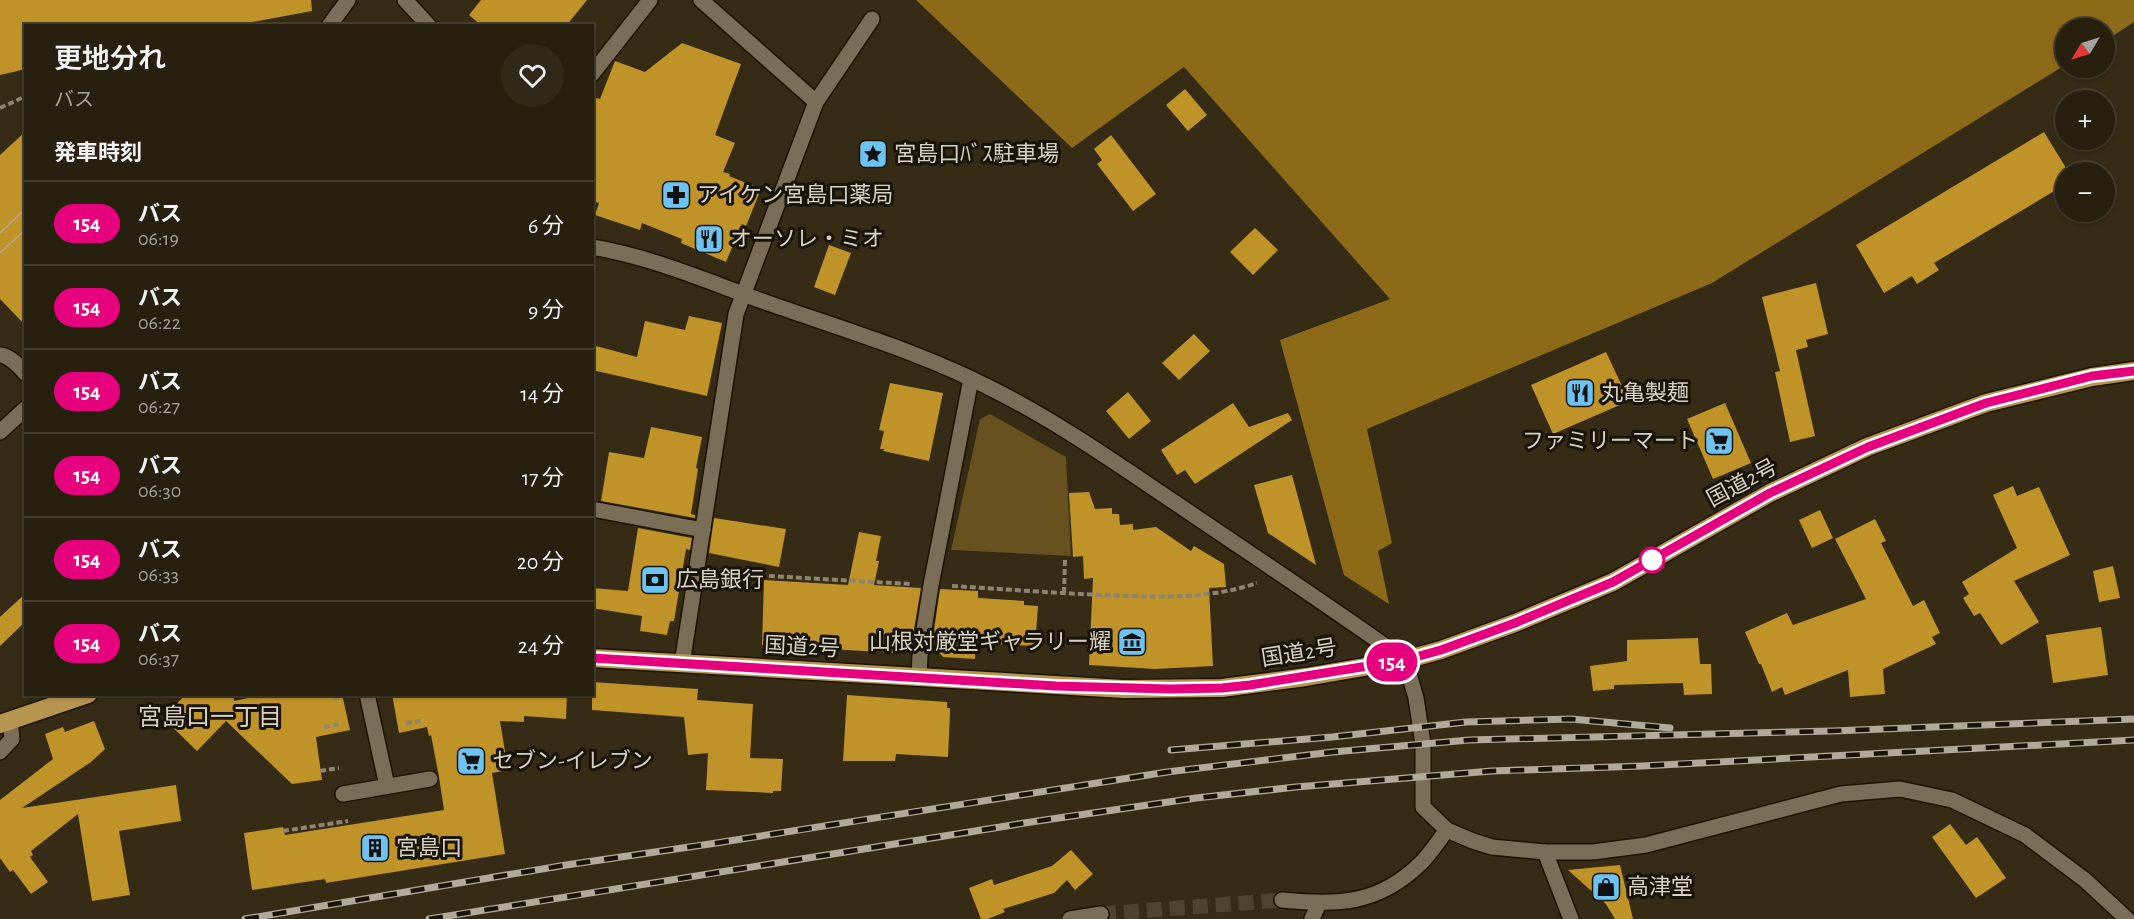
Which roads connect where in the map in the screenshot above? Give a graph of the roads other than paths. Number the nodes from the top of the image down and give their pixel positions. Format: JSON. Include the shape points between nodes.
{"nodes":[{"id":1,"x":348,"y":0,"type":"edge"},
{"id":2,"x":405,"y":0,"type":"edge"},
{"id":3,"x":650,"y":0,"type":"edge"},
{"id":4,"x":701,"y":0,"type":"edge"},
{"id":5,"x":872,"y":20,"type":"dead end"},
{"id":6,"x":330,"y":24,"type":"edge"},
{"id":7,"x":427,"y":24,"type":"edge"},
{"id":8,"x":594,"y":71,"type":"edge"},
{"id":9,"x":816,"y":102,"type":"junction"},
{"id":10,"x":594,"y":248,"type":"edge"},
{"id":11,"x":744,"y":294,"type":"junction"},
{"id":12,"x":0,"y":355,"type":"edge"},
{"id":13,"x":2134,"y":371,"type":"edge"},
{"id":14,"x":24,"y":372,"type":"edge"},
{"id":15,"x":971,"y":379,"type":"junction"},
{"id":16,"x":24,"y":410,"type":"edge"},
{"id":17,"x":0,"y":432,"type":"edge"},
{"id":18,"x":594,"y":508,"type":"edge"},
{"id":19,"x":703,"y":530,"type":"junction"},
{"id":20,"x":594,"y":658,"type":"edge"},
{"id":21,"x":1405,"y":660,"type":"junction"},
{"id":22,"x":682,"y":663,"type":"junction"},
{"id":23,"x":919,"y":678,"type":"junction"},
{"id":24,"x":82,"y":696,"type":"edge"},
{"id":25,"x":367,"y":696,"type":"edge"},
{"id":26,"x":5,"y":722,"type":"edge"},
{"id":27,"x":0,"y":752,"type":"edge"},
{"id":28,"x":430,"y":779,"type":"dead end"},
{"id":29,"x":387,"y":786,"type":"junction"},
{"id":30,"x":343,"y":794,"type":"dead end"},
{"id":31,"x":1447,"y":830,"type":"junction"},
{"id":32,"x":1545,"y":852,"type":"junction"},
{"id":33,"x":1282,"y":900,"type":"tunnel mouth"},
{"id":34,"x":1319,"y":903,"type":"junction"},
{"id":35,"x":1101,"y":914,"type":"dead end"},
{"id":36,"x":1070,"y":919,"type":"edge"},
{"id":37,"x":1312,"y":919,"type":"edge"},
{"id":38,"x":1571,"y":919,"type":"edge"},
{"id":39,"x":2127,"y":919,"type":"edge"}],
"edges":[{"from":1,"to":6,"type":"street"},
{"from":2,"to":7,"type":"street"},
{"from":3,"to":8,"type":"street"},
{"from":4,"to":9,"type":"street"},
{"from":5,"to":9,"type":"street"},
{"from":9,"to":11,"type":"street"},
{"from":10,"to":11,"type":"street","via":[[648,261]]},
{"from":11,"to":15,"type":"street"},
{"from":11,"to":19,"type":"street","via":[[736,314]]},
{"from":12,"to":14,"type":"street"},
{"from":13,"to":21,"type":"highway","name":"国道2号","via":[[2092,376],[1986,403],[1868,447],[1770,493],[1613,582],[1515,623]]},
{"from":15,"to":21,"type":"street","via":[[1089,445]]},
{"from":15,"to":23,"type":"street","via":[[931,585]]},
{"from":16,"to":17,"type":"street"},
{"from":18,"to":19,"type":"street"},
{"from":19,"to":22,"type":"street"},
{"from":20,"to":22,"type":"highway","name":"国道2号"},
{"from":21,"to":23,"type":"highway","name":"国道2号","via":[[1222,688],[1124,689]]},
{"from":21,"to":31,"type":"street","via":[[1423,744],[1423,807]]},
{"from":22,"to":23,"type":"highway","name":"国道2号"},
{"from":24,"to":26,"type":"highway"},
{"from":25,"to":29,"type":"street"},
{"from":26,"to":27,"type":"street","via":[[12,739]]},
{"from":28,"to":29,"type":"street"},
{"from":29,"to":30,"type":"street"},
{"from":31,"to":32,"type":"street","via":[[1492,847]]},
{"from":31,"to":34,"type":"street","via":[[1422,862],[1394,886],[1359,900]]},
{"from":32,"to":38,"type":"street"},
{"from":32,"to":39,"type":"street","via":[[1593,852],[1646,845],[1841,794],[1900,789],[1952,800],[2025,835],[2085,880]]},
{"from":33,"to":34,"type":"street"},
{"from":34,"to":37,"type":"street"},
{"from":35,"to":36,"type":"street"}]}
